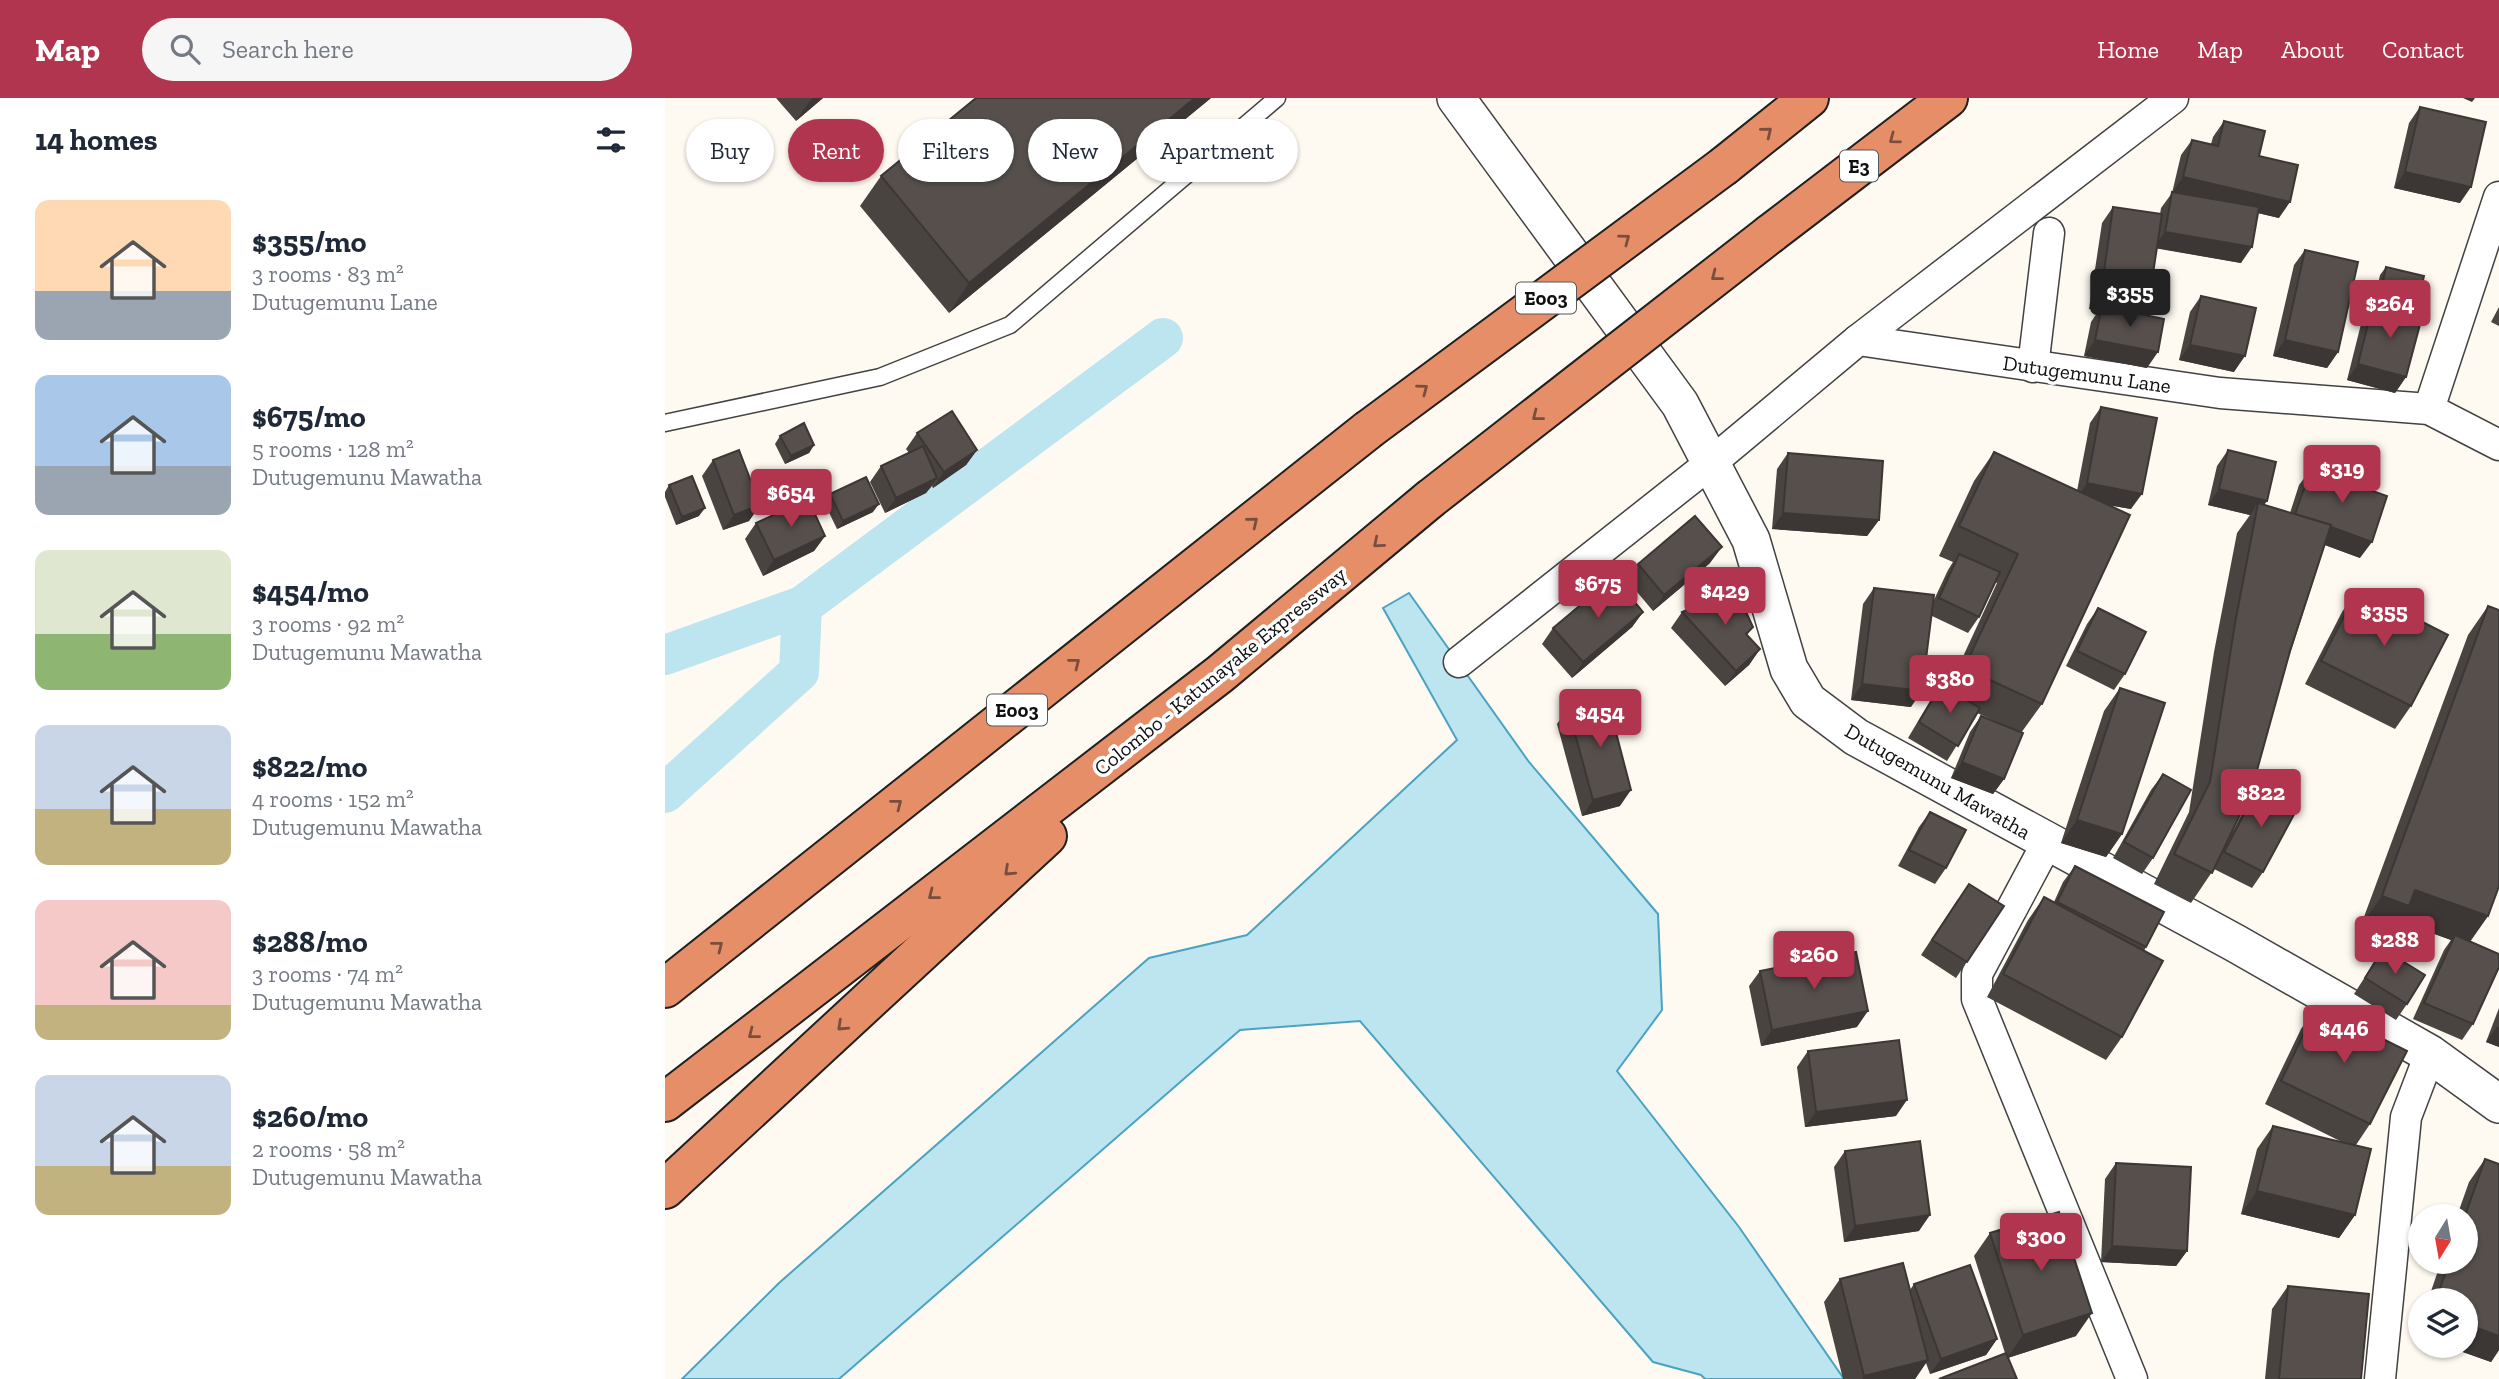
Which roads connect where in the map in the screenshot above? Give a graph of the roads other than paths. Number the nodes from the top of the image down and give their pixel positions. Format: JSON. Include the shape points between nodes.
{"nodes":[{"id":1,"x":1277,"y":98,"type":"edge"},
{"id":2,"x":1456,"y":98,"type":"edge"},
{"id":3,"x":1809,"y":98,"type":"edge"},
{"id":4,"x":1948,"y":98,"type":"edge"},
{"id":5,"x":2173,"y":98,"type":"edge"},
{"id":6,"x":2499,"y":198,"type":"edge"},
{"id":7,"x":2049,"y":233,"type":"dead end"},
{"id":8,"x":1858,"y":340,"type":"junction"},
{"id":9,"x":2033,"y":367,"type":"junction"},
{"id":10,"x":2429,"y":409,"type":"junction"},
{"id":11,"x":665,"y":423,"type":"edge"},
{"id":12,"x":2499,"y":444,"type":"edge"},
{"id":13,"x":1712,"y":462,"type":"junction"},
{"id":14,"x":1458,"y":662,"type":"dead end"},
{"id":15,"x":1220,"y":674,"type":"junction"},
{"id":16,"x":2047,"y":844,"type":"junction"},
{"id":17,"x":665,"y":988,"type":"edge"},
{"id":18,"x":2430,"y":1054,"type":"junction"},
{"id":19,"x":665,"y":1102,"type":"edge"},
{"id":20,"x":2499,"y":1104,"type":"edge"},
{"id":21,"x":665,"y":1189,"type":"edge"},
{"id":22,"x":2132,"y":1379,"type":"edge"},
{"id":23,"x":2380,"y":1379,"type":"edge"}],
"edges":[{"from":1,"to":11,"type":"lane","via":[[1010,325],[880,377]]},
{"from":2,"to":13,"type":"street","name":"Dutugemunu Mawatha","via":[[1680,404]]},
{"from":17,"to":3,"type":"highway","number":"E003","one_way":true,"bridge":true,"via":[[1368,430]]},
{"from":4,"to":15,"type":"highway","name":"Colombo - Katunayake Expressway","number":"E3","one_way":true,"bridge":true,"via":[[1430,499]]},
{"from":5,"to":8,"type":"street"},
{"from":6,"to":10,"type":"street"},
{"from":7,"to":9,"type":"street"},
{"from":8,"to":9,"type":"street","name":"Dutugemunu Lane"},
{"from":8,"to":13,"type":"street"},
{"from":9,"to":10,"type":"street","name":"Dutugemunu Lane","via":[[2220,393]]},
{"from":10,"to":12,"type":"street","name":"Dutugemunu Lane"},
{"from":13,"to":14,"type":"street"},
{"from":13,"to":16,"type":"street","name":"Dutugemunu Mawatha","via":[[1751,540],[1789,669],[1808,701],[1856,737]]},
{"from":15,"to":19,"type":"highway","name":"Colombo - Katunayake Expressway","one_way":true},
{"from":15,"to":21,"type":"highway","one_way":true},
{"from":16,"to":18,"type":"street","name":"Dutugemunu Mawatha","via":[[2235,943]]},
{"from":16,"to":22,"type":"street","via":[[1977,974],[1977,999]]},
{"from":18,"to":20,"type":"street","name":"Dutugemunu Mawatha"},
{"from":18,"to":23,"type":"street","via":[[2406,1117]]}]}
